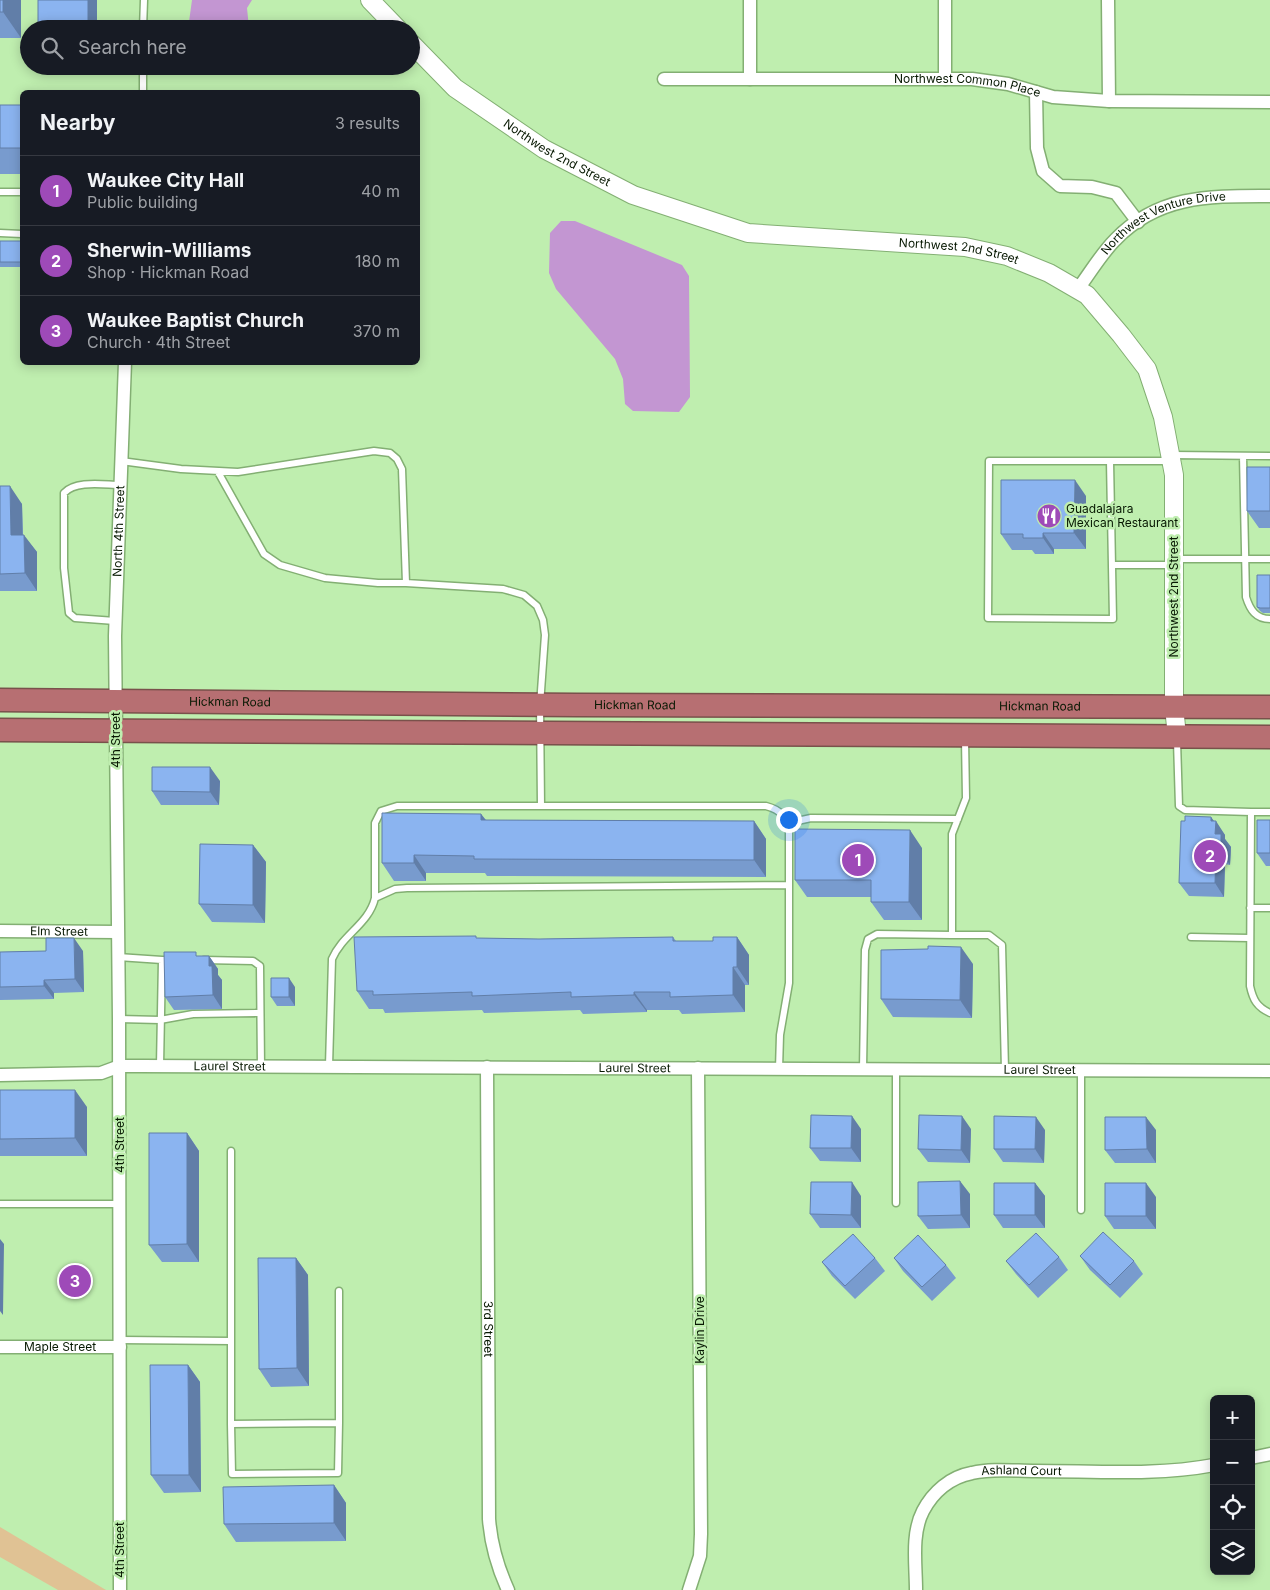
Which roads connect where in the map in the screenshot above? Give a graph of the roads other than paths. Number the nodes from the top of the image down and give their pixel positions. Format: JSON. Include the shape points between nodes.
{"nodes":[{"id":1,"x":144,"y":0,"type":"edge"},
{"id":2,"x":370,"y":0,"type":"edge"},
{"id":3,"x":750,"y":0,"type":"edge"},
{"id":4,"x":945,"y":0,"type":"edge"},
{"id":5,"x":1108,"y":0,"type":"edge"},
{"id":6,"x":143,"y":20,"type":"edge"},
{"id":7,"x":389,"y":20,"type":"edge"},
{"id":8,"x":420,"y":52,"type":"edge"},
{"id":9,"x":143,"y":75,"type":"edge"},
{"id":10,"x":664,"y":78,"type":"dead end"},
{"id":11,"x":750,"y":78,"type":"junction"},
{"id":12,"x":945,"y":79,"type":"junction"},
{"id":13,"x":143,"y":90,"type":"edge"},
{"id":14,"x":1036,"y":92,"type":"junction"},
{"id":15,"x":1109,"y":101,"type":"junction"},
{"id":16,"x":1270,"y":102,"type":"edge"},
{"id":17,"x":0,"y":192,"type":"edge"},
{"id":18,"x":20,"y":192,"type":"edge"},
{"id":19,"x":1270,"y":196,"type":"edge"},
{"id":20,"x":1138,"y":222,"type":"junction"},
{"id":21,"x":0,"y":234,"type":"edge"},
{"id":22,"x":20,"y":234,"type":"edge"},
{"id":23,"x":1078,"y":289,"type":"junction"},
{"id":24,"x":125,"y":365,"type":"edge"},
{"id":25,"x":1243,"y":456,"type":"junction"},
{"id":26,"x":1270,"y":456,"type":"edge"},
{"id":27,"x":1170,"y":458,"type":"junction"},
{"id":28,"x":121,"y":461,"type":"junction"},
{"id":29,"x":1110,"y":461,"type":"junction"},
{"id":30,"x":218,"y":472,"type":"junction"},
{"id":31,"x":120,"y":485,"type":"junction"},
{"id":32,"x":1245,"y":559,"type":"junction"},
{"id":33,"x":1270,"y":559,"type":"edge"},
{"id":34,"x":1174,"y":562,"type":"junction"},
{"id":35,"x":1112,"y":565,"type":"junction"},
{"id":36,"x":406,"y":582,"type":"junction"},
{"id":37,"x":1270,"y":618,"type":"edge"},
{"id":38,"x":115,"y":621,"type":"junction"},
{"id":39,"x":0,"y":700,"type":"edge"},
{"id":40,"x":117,"y":700,"type":"junction"},
{"id":41,"x":540,"y":705,"type":"junction"},
{"id":42,"x":1174,"y":707,"type":"junction"},
{"id":43,"x":1270,"y":707,"type":"edge"},
{"id":44,"x":0,"y":730,"type":"edge"},
{"id":45,"x":116,"y":730,"type":"junction"},
{"id":46,"x":541,"y":733,"type":"junction"},
{"id":47,"x":965,"y":735,"type":"junction"},
{"id":48,"x":1177,"y":736,"type":"junction"},
{"id":49,"x":1270,"y":737,"type":"edge"},
{"id":50,"x":541,"y":806,"type":"junction"},
{"id":51,"x":1251,"y":812,"type":"junction"},
{"id":52,"x":1270,"y":812,"type":"edge"},
{"id":53,"x":958,"y":819,"type":"junction"},
{"id":54,"x":788,"y":823,"type":"junction"},
{"id":55,"x":789,"y":885,"type":"junction"},
{"id":56,"x":375,"y":898,"type":"junction"},
{"id":57,"x":1250,"y":908,"type":"junction"},
{"id":58,"x":1270,"y":908,"type":"edge"},
{"id":59,"x":0,"y":931,"type":"edge"},
{"id":60,"x":117,"y":932,"type":"junction"},
{"id":61,"x":952,"y":935,"type":"junction"},
{"id":62,"x":1191,"y":937,"type":"dead end"},
{"id":63,"x":1249,"y":938,"type":"junction"},
{"id":64,"x":118,"y":957,"type":"junction"},
{"id":65,"x":162,"y":960,"type":"junction"},
{"id":66,"x":180,"y":960,"type":"edge"},
{"id":67,"x":198,"y":960,"type":"edge"},
{"id":68,"x":260,"y":1013,"type":"junction"},
{"id":69,"x":1270,"y":1013,"type":"edge"},
{"id":70,"x":119,"y":1019,"type":"junction"},
{"id":71,"x":160,"y":1020,"type":"junction"},
{"id":72,"x":120,"y":1066,"type":"junction"},
{"id":73,"x":160,"y":1066,"type":"junction"},
{"id":74,"x":261,"y":1066,"type":"junction"},
{"id":75,"x":329,"y":1066,"type":"junction"},
{"id":76,"x":487,"y":1067,"type":"junction"},
{"id":77,"x":698,"y":1068,"type":"junction"},
{"id":78,"x":779,"y":1068,"type":"junction"},
{"id":79,"x":864,"y":1069,"type":"junction"},
{"id":80,"x":896,"y":1069,"type":"junction"},
{"id":81,"x":1005,"y":1070,"type":"junction"},
{"id":82,"x":1080,"y":1070,"type":"junction"},
{"id":83,"x":1270,"y":1071,"type":"edge"},
{"id":84,"x":0,"y":1075,"type":"edge"},
{"id":85,"x":231,"y":1151,"type":"dead end"},
{"id":86,"x":896,"y":1203,"type":"dead end"},
{"id":87,"x":0,"y":1204,"type":"edge"},
{"id":88,"x":120,"y":1204,"type":"junction"},
{"id":89,"x":1080,"y":1210,"type":"dead end"},
{"id":90,"x":339,"y":1291,"type":"dead end"},
{"id":91,"x":230,"y":1341,"type":"junction"},
{"id":92,"x":120,"y":1343,"type":"junction"},
{"id":93,"x":0,"y":1347,"type":"edge"},
{"id":94,"x":339,"y":1423,"type":"junction"},
{"id":95,"x":231,"y":1424,"type":"junction"},
{"id":96,"x":1270,"y":1454,"type":"edge"},
{"id":97,"x":1255,"y":1457,"type":"edge"},
{"id":98,"x":1210,"y":1466,"type":"edge"},
{"id":99,"x":120,"y":1590,"type":"edge"},
{"id":100,"x":508,"y":1590,"type":"edge"},
{"id":101,"x":690,"y":1590,"type":"edge"},
{"id":102,"x":916,"y":1590,"type":"edge"}],
"edges":[{"from":1,"to":6,"type":"lane"},
{"from":2,"to":7,"type":"street"},
{"from":3,"to":11,"type":"street"},
{"from":4,"to":12,"type":"street"},
{"from":5,"to":15,"type":"street"},
{"from":8,"to":23,"type":"street","name":"Northwest 2nd Street","via":[[455,88],[544,150],[633,195],[748,233],[965,248],[999,255],[1049,273]]},
{"from":9,"to":13,"type":"lane"},
{"from":10,"to":11,"type":"street","name":"Northwest Common Place"},
{"from":11,"to":12,"type":"street","name":"Northwest Common Place"},
{"from":12,"to":14,"type":"street","name":"Northwest Common Place","via":[[1008,84]]},
{"from":14,"to":15,"type":"street","name":"Northwest Common Place","via":[[1053,97]]},
{"from":14,"to":20,"type":"street","via":[[1036,148],[1043,171],[1060,186],[1092,187],[1116,194]]},
{"from":15,"to":16,"type":"street","name":"Northwest Common Place"},
{"from":17,"to":18,"type":"lane"},
{"from":19,"to":20,"type":"street","name":"Northwest Venture Drive","via":[[1193,198],[1167,205]]},
{"from":20,"to":23,"type":"street","name":"Northwest Venture Drive","via":[[1116,239]]},
{"from":21,"to":22,"type":"lane"},
{"from":23,"to":27,"type":"street","name":"Northwest 2nd Street","via":[[1122,335],[1147,369],[1163,417]]},
{"from":24,"to":28,"type":"street","name":"North 4th Street"},
{"from":25,"to":26,"type":"lane"},
{"from":25,"to":27,"type":"lane"},
{"from":25,"to":32,"type":"lane"},
{"from":27,"to":29,"type":"lane"},
{"from":27,"to":34,"type":"street","name":"Northwest 2nd Street","via":[[1174,475]]},
{"from":28,"to":30,"type":"lane"},
{"from":28,"to":31,"type":"street","name":"North 4th Street"},
{"from":29,"to":35,"type":"lane"},
{"from":29,"to":35,"type":"lane","via":[[989,461],[988,618],[1113,619]]},
{"from":30,"to":36,"type":"lane","via":[[264,554],[270,559],[325,578]]},
{"from":30,"to":36,"type":"lane","via":[[238,472],[374,451],[390,453],[402,469]]},
{"from":31,"to":38,"type":"street","name":"North 4th Street"},
{"from":31,"to":38,"type":"lane","via":[[81,485],[64,493],[64,568],[69,613],[75,618]]},
{"from":32,"to":33,"type":"lane"},
{"from":32,"to":34,"type":"lane"},
{"from":32,"to":37,"type":"lane","via":[[1246,597],[1250,610],[1262,618]]},
{"from":34,"to":35,"type":"lane"},
{"from":34,"to":42,"type":"street","name":"Northwest 2nd Street"},
{"from":36,"to":41,"type":"lane","via":[[503,589],[524,595],[537,606],[545,635]]},
{"from":38,"to":40,"type":"street","name":"North 4th Street"},
{"from":39,"to":40,"type":"highway","name":"Hickman Road"},
{"from":40,"to":41,"type":"highway","name":"Hickman Road"},
{"from":40,"to":45,"type":"street","name":"4th Street"},
{"from":41,"to":42,"type":"highway","name":"Hickman Road"},
{"from":41,"to":46,"type":"lane"},
{"from":42,"to":43,"type":"highway","name":"Hickman Road"},
{"from":42,"to":48,"type":"street","name":"Northwest 2nd Street"},
{"from":44,"to":45,"type":"highway"},
{"from":45,"to":46,"type":"highway"},
{"from":45,"to":60,"type":"street","name":"4th Street"},
{"from":46,"to":47,"type":"highway"},
{"from":46,"to":50,"type":"lane"},
{"from":47,"to":48,"type":"highway"},
{"from":47,"to":53,"type":"lane","via":[[966,798]]},
{"from":48,"to":49,"type":"highway"},
{"from":48,"to":51,"type":"lane","via":[[1179,806],[1185,810]]},
{"from":50,"to":54,"type":"lane","via":[[766,806],[777,809]]},
{"from":50,"to":56,"type":"lane","via":[[398,806],[381,811],[375,823]]},
{"from":51,"to":52,"type":"lane"},
{"from":51,"to":57,"type":"lane"},
{"from":53,"to":54,"type":"lane","via":[[811,818]]},
{"from":53,"to":61,"type":"lane","via":[[952,834]]},
{"from":54,"to":55,"type":"lane"},
{"from":55,"to":56,"type":"lane","via":[[407,888],[395,889]]},
{"from":55,"to":78,"type":"lane","via":[[789,983],[780,1035]]},
{"from":56,"to":75,"type":"lane","via":[[367,918],[345,939],[332,959]]},
{"from":57,"to":58,"type":"lane"},
{"from":57,"to":63,"type":"lane"},
{"from":59,"to":60,"type":"street","name":"Elm Street"},
{"from":60,"to":64,"type":"street","name":"4th Street"},
{"from":61,"to":79,"type":"lane","via":[[877,934],[868,939],[865,950]]},
{"from":61,"to":81,"type":"lane","via":[[989,935],[1002,945]]},
{"from":62,"to":63,"type":"lane"},
{"from":63,"to":69,"type":"lane","via":[[1253,1000]]},
{"from":64,"to":65,"type":"lane"},
{"from":64,"to":70,"type":"street","name":"4th Street"},
{"from":65,"to":66,"type":"lane"},
{"from":65,"to":71,"type":"lane"},
{"from":67,"to":68,"type":"lane","via":[[254,961],[260,966]]},
{"from":68,"to":71,"type":"lane","via":[[193,1014]]},
{"from":68,"to":74,"type":"lane"},
{"from":70,"to":71,"type":"lane"},
{"from":70,"to":72,"type":"street","name":"4th Street"},
{"from":71,"to":73,"type":"lane"},
{"from":72,"to":73,"type":"street","name":"Laurel Street"},
{"from":72,"to":84,"type":"street","name":"Laurel Street","via":[[101,1073]]},
{"from":72,"to":88,"type":"street","name":"4th Street"},
{"from":73,"to":74,"type":"street","name":"Laurel Street"},
{"from":74,"to":75,"type":"street","name":"Laurel Street"},
{"from":75,"to":76,"type":"street","name":"Laurel Street"},
{"from":76,"to":77,"type":"street","name":"Laurel Street"},
{"from":76,"to":100,"type":"street","name":"3rd Street","via":[[489,1519],[497,1567]]},
{"from":77,"to":78,"type":"street","name":"Laurel Street"},
{"from":77,"to":101,"type":"street","name":"Kaylin Drive","via":[[701,1534],[700,1556]]},
{"from":78,"to":79,"type":"street","name":"Laurel Street"},
{"from":79,"to":80,"type":"street","name":"Laurel Street"},
{"from":80,"to":81,"type":"street","name":"Laurel Street"},
{"from":80,"to":86,"type":"lane"},
{"from":81,"to":82,"type":"street","name":"Laurel Street"},
{"from":82,"to":83,"type":"street","name":"Laurel Street"},
{"from":82,"to":89,"type":"lane"},
{"from":85,"to":91,"type":"lane"},
{"from":87,"to":88,"type":"lane"},
{"from":88,"to":92,"type":"street","name":"4th Street"},
{"from":90,"to":94,"type":"lane"},
{"from":91,"to":92,"type":"lane"},
{"from":91,"to":95,"type":"lane"},
{"from":92,"to":93,"type":"street","name":"Maple Street"},
{"from":92,"to":99,"type":"street","name":"4th Street"},
{"from":94,"to":95,"type":"lane"},
{"from":94,"to":95,"type":"lane","via":[[338,1473],[232,1474]]},
{"from":96,"to":97,"type":"street"},
{"from":98,"to":102,"type":"street","name":"Ashland Court","via":[[1159,1472],[987,1471],[956,1478],[931,1498],[922,1513],[916,1531]]}]}
